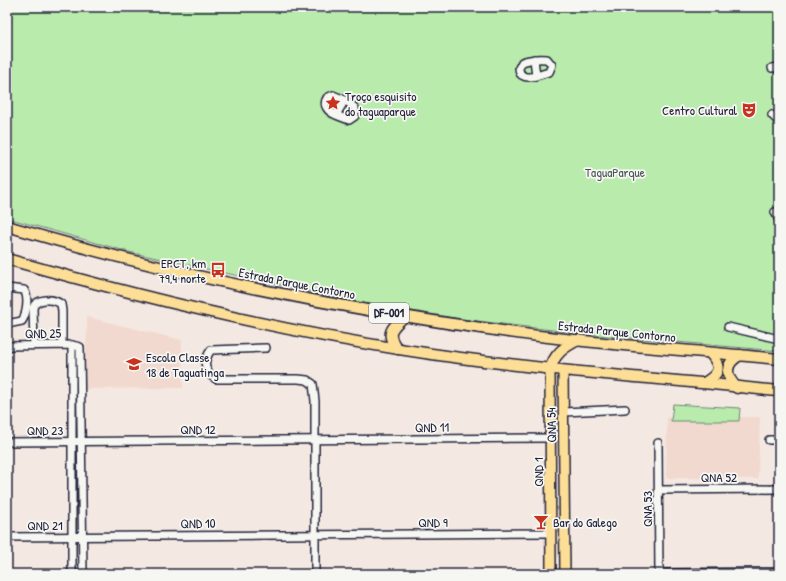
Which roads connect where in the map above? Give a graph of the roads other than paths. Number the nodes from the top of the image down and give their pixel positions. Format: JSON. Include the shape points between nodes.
{"nodes":[{"id":1,"x":534,"y":59,"type":"junction"},
{"id":2,"x":536,"y":76,"type":"junction"},
{"id":3,"x":345,"y":100,"type":"junction"},
{"id":4,"x":336,"y":115,"type":"junction"},
{"id":5,"x":772,"y":115,"type":"dead end"},
{"id":6,"x":779,"y":122,"type":"edge"},
{"id":7,"x":775,"y":212,"type":"dead end"},
{"id":8,"x":779,"y":220,"type":"edge"},
{"id":9,"x":7,"y":226,"type":"edge"},
{"id":10,"x":7,"y":259,"type":"edge"},
{"id":11,"x":7,"y":288,"type":"edge"},
{"id":12,"x":405,"y":316,"type":"junction"},
{"id":13,"x":7,"y":324,"type":"edge"},
{"id":14,"x":728,"y":327,"type":"dead end"},
{"id":15,"x":779,"y":339,"type":"edge"},
{"id":16,"x":578,"y":340,"type":"junction"},
{"id":17,"x":62,"y":345,"type":"junction"},
{"id":18,"x":72,"y":345,"type":"junction"},
{"id":19,"x":7,"y":346,"type":"edge"},
{"id":20,"x":34,"y":346,"type":"junction"},
{"id":21,"x":266,"y":348,"type":"dead end"},
{"id":22,"x":398,"y":349,"type":"junction"},
{"id":23,"x":710,"y":353,"type":"junction"},
{"id":24,"x":740,"y":355,"type":"junction"},
{"id":25,"x":779,"y":359,"type":"edge"},
{"id":26,"x":550,"y":370,"type":"junction"},
{"id":27,"x":563,"y":371,"type":"junction"},
{"id":28,"x":704,"y":383,"type":"junction"},
{"id":29,"x":738,"y":388,"type":"junction"},
{"id":30,"x":779,"y":391,"type":"edge"},
{"id":31,"x":550,"y":409,"type":"junction"},
{"id":32,"x":625,"y":409,"type":"dead end"},
{"id":33,"x":564,"y":411,"type":"junction"},
{"id":34,"x":550,"y":438,"type":"junction"},
{"id":35,"x":315,"y":440,"type":"junction"},
{"id":36,"x":769,"y":440,"type":"dead end"},
{"id":37,"x":779,"y":440,"type":"edge"},
{"id":38,"x":72,"y":441,"type":"junction"},
{"id":39,"x":7,"y":442,"type":"edge"},
{"id":40,"x":82,"y":442,"type":"junction"},
{"id":41,"x":658,"y":443,"type":"dead end"},
{"id":42,"x":779,"y":489,"type":"edge"},
{"id":43,"x":659,"y":490,"type":"junction"},
{"id":44,"x":551,"y":533,"type":"junction"},
{"id":45,"x":314,"y":534,"type":"junction"},
{"id":46,"x":72,"y":536,"type":"junction"},
{"id":47,"x":83,"y":536,"type":"junction"},
{"id":48,"x":7,"y":537,"type":"edge"},
{"id":49,"x":779,"y":572,"type":"edge"},
{"id":50,"x":659,"y":573,"type":"edge"},
{"id":51,"x":72,"y":574,"type":"edge"},
{"id":52,"x":83,"y":574,"type":"edge"},
{"id":53,"x":315,"y":574,"type":"edge"},
{"id":54,"x":551,"y":574,"type":"edge"},
{"id":55,"x":566,"y":574,"type":"edge"}],
"edges":[{"from":1,"to":2,"type":"street"},
{"from":1,"to":2,"type":"street","via":[[547,59],[552,65],[549,72]]},
{"from":1,"to":2,"type":"street","via":[[522,62],[518,70],[524,77]]},
{"from":3,"to":4,"type":"street"},
{"from":3,"to":4,"type":"street","via":[[355,108],[355,116],[349,120]]},
{"from":3,"to":4,"type":"street","via":[[333,95],[325,100],[326,108]]},
{"from":5,"to":6,"type":"street"},
{"from":7,"to":8,"type":"street"},
{"from":9,"to":12,"type":"highway","name":"Estrada Parque Contorno","number":"DF-001","via":[[116,257],[224,282]]},
{"from":10,"to":22,"type":"highway","via":[[93,284],[203,310]]},
{"from":11,"to":13,"type":"street","via":[[24,290],[26,300],[22,321]]},
{"from":12,"to":16,"type":"highway","name":"Estrada Parque Contorno","number":"DF-001"},
{"from":12,"to":22,"type":"highway","via":[[391,332],[391,342]]},
{"from":14,"to":15,"type":"street"},
{"from":16,"to":23,"type":"highway","name":"Estrada Parque Contorno","number":"DF-001"},
{"from":16,"to":26,"type":"highway","via":[[557,354]]},
{"from":17,"to":18,"type":"street","name":"QND 25"},
{"from":17,"to":20,"type":"street","name":"QND 25"},
{"from":17,"to":20,"type":"street","via":[[62,306],[54,301],[38,301],[34,303],[33,308]]},
{"from":18,"to":38,"type":"street"},
{"from":18,"to":40,"type":"street","name":"QND 25","via":[[80,346]]},
{"from":19,"to":20,"type":"street","name":"QND 25"},
{"from":21,"to":35,"type":"street","via":[[211,350],[206,357],[206,369],[209,375],[216,379],[298,379],[311,382],[315,392]]},
{"from":22,"to":26,"type":"highway"},
{"from":23,"to":24,"type":"highway","name":"Estrada Parque Contorno","number":"DF-001"},
{"from":23,"to":28,"type":"highway","via":[[718,364],[717,372]]},
{"from":24,"to":25,"type":"highway","name":"Estrada Parque Contorno","number":"DF-001"},
{"from":24,"to":29,"type":"highway","via":[[731,361],[729,368],[730,380]]},
{"from":26,"to":27,"type":"highway"},
{"from":26,"to":31,"type":"main road","name":"QND 1"},
{"from":27,"to":28,"type":"highway"},
{"from":27,"to":33,"type":"main road","name":"QNA 54"},
{"from":28,"to":29,"type":"highway"},
{"from":29,"to":30,"type":"highway"},
{"from":31,"to":33,"type":"main road","via":[[554,407]]},
{"from":31,"to":34,"type":"main road","name":"QND 1"},
{"from":32,"to":33,"type":"street"},
{"from":33,"to":55,"type":"main road","name":"QNA 54"},
{"from":34,"to":35,"type":"street","name":"QND 11"},
{"from":34,"to":44,"type":"main road","name":"QND 1"},
{"from":35,"to":40,"type":"street","name":"QND 12"},
{"from":35,"to":45,"type":"street"},
{"from":36,"to":37,"type":"street"},
{"from":38,"to":39,"type":"street","name":"QND 23"},
{"from":38,"to":40,"type":"street","name":"QND 23"},
{"from":38,"to":46,"type":"street"},
{"from":40,"to":47,"type":"street"},
{"from":41,"to":43,"type":"street","name":"QNA 53"},
{"from":42,"to":43,"type":"street","name":"QNA 52"},
{"from":43,"to":50,"type":"street","name":"QNA 53"},
{"from":44,"to":45,"type":"street","name":"QND 9"},
{"from":44,"to":54,"type":"main road","name":"QND 1"},
{"from":45,"to":47,"type":"street","name":"QND 10"},
{"from":45,"to":53,"type":"street"},
{"from":46,"to":47,"type":"street","name":"QND 21"},
{"from":46,"to":48,"type":"street","name":"QND 21"},
{"from":46,"to":51,"type":"street"},
{"from":47,"to":52,"type":"street"},
{"from":49,"to":50,"type":"street"}]}
